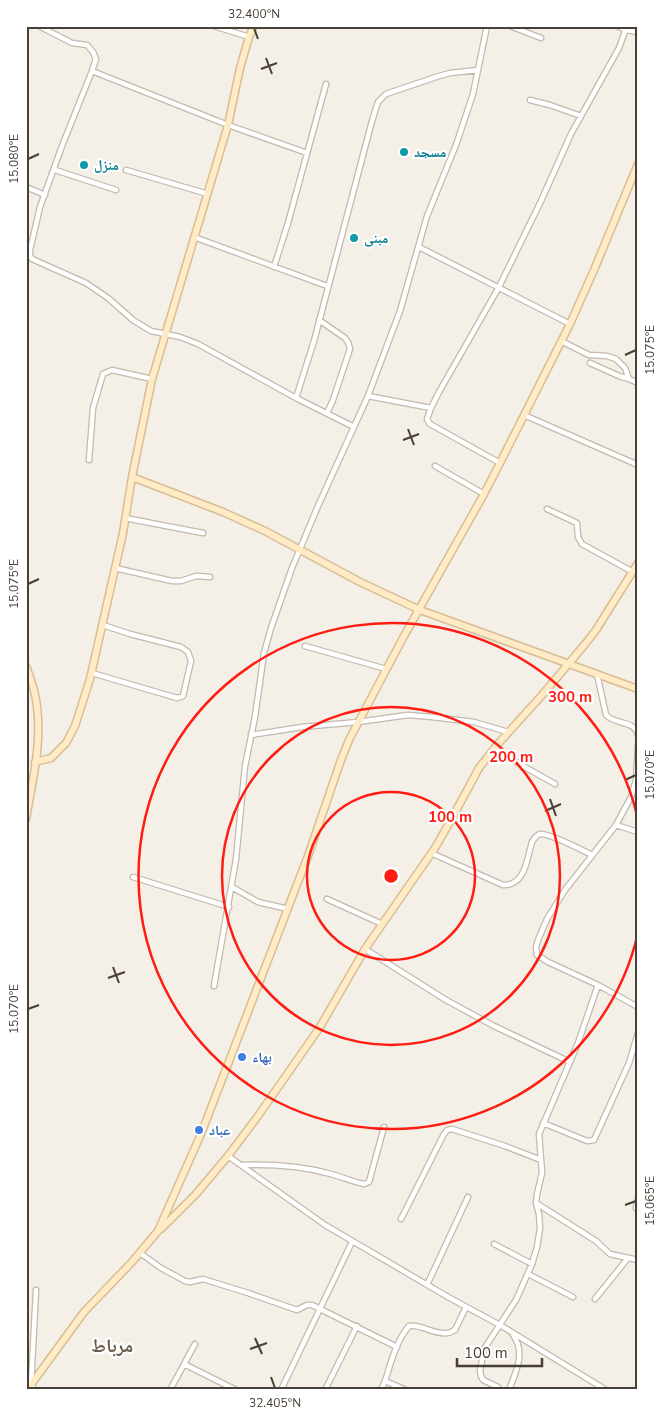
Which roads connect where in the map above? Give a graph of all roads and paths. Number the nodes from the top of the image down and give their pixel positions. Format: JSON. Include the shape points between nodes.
{"nodes":[{"id":1,"x":39,"y":26,"type":"edge"},
{"id":2,"x":214,"y":26,"type":"edge"},
{"id":3,"x":254,"y":26,"type":"edge"},
{"id":4,"x":487,"y":26,"type":"edge"},
{"id":5,"x":510,"y":26,"type":"edge"},
{"id":6,"x":617,"y":26,"type":"edge"},
{"id":7,"x":626,"y":28,"type":"edge"},
{"id":8,"x":638,"y":32,"type":"edge"},
{"id":9,"x":249,"y":37,"type":"junction"},
{"id":10,"x":541,"y":38,"type":"dead end"},
{"id":11,"x":478,"y":70,"type":"junction"},
{"id":12,"x":92,"y":71,"type":"junction"},
{"id":13,"x":326,"y":84,"type":"dead end"},
{"id":14,"x":530,"y":100,"type":"dead end"},
{"id":15,"x":581,"y":116,"type":"junction"},
{"id":16,"x":228,"y":125,"type":"junction"},
{"id":17,"x":306,"y":153,"type":"junction"},
{"id":18,"x":638,"y":164,"type":"edge"},
{"id":19,"x":55,"y":170,"type":"junction"},
{"id":20,"x":126,"y":170,"type":"dead end"},
{"id":21,"x":26,"y":187,"type":"edge"},
{"id":22,"x":116,"y":190,"type":"dead end"},
{"id":23,"x":45,"y":194,"type":"junction"},
{"id":24,"x":208,"y":194,"type":"junction"},
{"id":25,"x":194,"y":238,"type":"junction"},
{"id":26,"x":419,"y":247,"type":"junction"},
{"id":27,"x":274,"y":267,"type":"junction"},
{"id":28,"x":328,"y":286,"type":"junction"},
{"id":29,"x":499,"y":287,"type":"junction"},
{"id":30,"x":319,"y":320,"type":"junction"},
{"id":31,"x":570,"y":324,"type":"junction"},
{"id":32,"x":166,"y":334,"type":"junction"},
{"id":33,"x":561,"y":341,"type":"junction"},
{"id":34,"x":590,"y":363,"type":"dead end"},
{"id":35,"x":152,"y":379,"type":"junction"},
{"id":36,"x":629,"y":379,"type":"junction"},
{"id":37,"x":638,"y":383,"type":"edge"},
{"id":38,"x":368,"y":396,"type":"junction"},
{"id":39,"x":296,"y":398,"type":"junction"},
{"id":40,"x":431,"y":408,"type":"junction"},
{"id":41,"x":327,"y":413,"type":"junction"},
{"id":42,"x":524,"y":415,"type":"junction"},
{"id":43,"x":354,"y":426,"type":"junction"},
{"id":44,"x":89,"y":460,"type":"dead end"},
{"id":45,"x":500,"y":463,"type":"junction"},
{"id":46,"x":638,"y":465,"type":"edge"},
{"id":47,"x":435,"y":466,"type":"dead end"},
{"id":48,"x":132,"y":477,"type":"junction"},
{"id":49,"x":484,"y":494,"type":"junction"},
{"id":50,"x":547,"y":509,"type":"dead end"},
{"id":51,"x":125,"y":518,"type":"junction"},
{"id":52,"x":203,"y":533,"type":"dead end"},
{"id":53,"x":301,"y":550,"type":"junction"},
{"id":54,"x":638,"y":563,"type":"edge"},
{"id":55,"x":115,"y":568,"type":"junction"},
{"id":56,"x":633,"y":572,"type":"junction"},
{"id":57,"x":210,"y":577,"type":"dead end"},
{"id":58,"x":420,"y":610,"type":"junction"},
{"id":59,"x":103,"y":625,"type":"junction"},
{"id":60,"x":306,"y":646,"type":"dead end"},
{"id":61,"x":569,"y":664,"type":"junction"},
{"id":62,"x":26,"y":666,"type":"edge"},
{"id":63,"x":386,"y":669,"type":"junction"},
{"id":64,"x":92,"y":673,"type":"junction"},
{"id":65,"x":598,"y":674,"type":"junction"},
{"id":66,"x":638,"y":689,"type":"edge"},
{"id":67,"x":358,"y":722,"type":"junction"},
{"id":68,"x":508,"y":732,"type":"junction"},
{"id":69,"x":251,"y":735,"type":"junction"},
{"id":70,"x":638,"y":735,"type":"edge"},
{"id":71,"x":638,"y":745,"type":"edge"},
{"id":72,"x":495,"y":747,"type":"junction"},
{"id":73,"x":35,"y":762,"type":"junction"},
{"id":74,"x":555,"y":784,"type":"dead end"},
{"id":75,"x":26,"y":819,"type":"edge"},
{"id":76,"x":616,"y":825,"type":"junction"},
{"id":77,"x":638,"y":832,"type":"edge"},
{"id":78,"x":431,"y":853,"type":"junction"},
{"id":79,"x":592,"y":855,"type":"junction"},
{"id":80,"x":133,"y":877,"type":"dead end"},
{"id":81,"x":232,"y":888,"type":"junction"},
{"id":82,"x":327,"y":898,"type":"dead end"},
{"id":83,"x":229,"y":907,"type":"junction"},
{"id":84,"x":288,"y":909,"type":"junction"},
{"id":85,"x":382,"y":924,"type":"junction"},
{"id":86,"x":365,"y":949,"type":"junction"},
{"id":87,"x":598,"y":985,"type":"junction"},
{"id":88,"x":214,"y":986,"type":"dead end"},
{"id":89,"x":638,"y":1007,"type":"edge"},
{"id":90,"x":638,"y":1033,"type":"edge"},
{"id":91,"x":570,"y":1062,"type":"junction"},
{"id":92,"x":543,"y":1123,"type":"junction"},
{"id":93,"x":384,"y":1127,"type":"dead end"},
{"id":94,"x":228,"y":1156,"type":"junction"},
{"id":95,"x":541,"y":1160,"type":"junction"},
{"id":96,"x":240,"y":1165,"type":"junction"},
{"id":97,"x":468,"y":1197,"type":"dead end"},
{"id":98,"x":638,"y":1198,"type":"edge"},
{"id":99,"x":536,"y":1203,"type":"junction"},
{"id":100,"x":638,"y":1209,"type":"edge"},
{"id":101,"x":402,"y":1219,"type":"dead end"},
{"id":102,"x":158,"y":1231,"type":"junction"},
{"id":103,"x":352,"y":1242,"type":"junction"},
{"id":104,"x":494,"y":1244,"type":"dead end"},
{"id":105,"x":140,"y":1253,"type":"junction"},
{"id":106,"x":628,"y":1258,"type":"junction"},
{"id":107,"x":638,"y":1260,"type":"edge"},
{"id":108,"x":532,"y":1264,"type":"junction"},
{"id":109,"x":528,"y":1274,"type":"junction"},
{"id":110,"x":426,"y":1285,"type":"junction"},
{"id":111,"x":36,"y":1290,"type":"dead end"},
{"id":112,"x":573,"y":1297,"type":"dead end"},
{"id":113,"x":595,"y":1299,"type":"dead end"},
{"id":114,"x":466,"y":1307,"type":"junction"},
{"id":115,"x":321,"y":1308,"type":"junction"},
{"id":116,"x":500,"y":1325,"type":"junction"},
{"id":117,"x":357,"y":1326,"type":"junction"},
{"id":118,"x":510,"y":1331,"type":"junction"},
{"id":119,"x":195,"y":1344,"type":"dead end"},
{"id":120,"x":397,"y":1346,"type":"junction"},
{"id":121,"x":184,"y":1364,"type":"junction"},
{"id":122,"x":384,"y":1381,"type":"junction"},
{"id":123,"x":498,"y":1387,"type":"dead end"},
{"id":124,"x":31,"y":1388,"type":"edge"},
{"id":125,"x":170,"y":1390,"type":"edge"},
{"id":126,"x":236,"y":1390,"type":"edge"},
{"id":127,"x":280,"y":1390,"type":"edge"},
{"id":128,"x":325,"y":1390,"type":"edge"},
{"id":129,"x":381,"y":1390,"type":"edge"},
{"id":130,"x":406,"y":1390,"type":"edge"},
{"id":131,"x":509,"y":1390,"type":"edge"},
{"id":132,"x":606,"y":1390,"type":"edge"}],
"edges":[{"from":1,"to":12,"type":"street","via":[[72,43],[87,45],[96,60]]},
{"from":2,"to":9,"type":"street"},
{"from":3,"to":9,"type":"street"},
{"from":4,"to":11,"type":"street"},
{"from":5,"to":10,"type":"street"},
{"from":6,"to":7,"type":"street"},
{"from":7,"to":8,"type":"street"},
{"from":7,"to":15,"type":"street","via":[[619,48]]},
{"from":9,"to":16,"type":"street"},
{"from":11,"to":26,"type":"street","via":[[465,119],[427,216]]},
{"from":11,"to":28,"type":"street","via":[[436,76],[380,99]]},
{"from":12,"to":16,"type":"street"},
{"from":12,"to":19,"type":"street"},
{"from":13,"to":17,"type":"street"},
{"from":14,"to":15,"type":"street"},
{"from":15,"to":29,"type":"street"},
{"from":16,"to":17,"type":"street"},
{"from":16,"to":24,"type":"street"},
{"from":17,"to":27,"type":"street"},
{"from":18,"to":31,"type":"street"},
{"from":19,"to":22,"type":"street"},
{"from":19,"to":23,"type":"street"},
{"from":20,"to":24,"type":"street"},
{"from":21,"to":23,"type":"street"},
{"from":23,"to":32,"type":"street","via":[[30,250],[32,259],[86,283],[141,326]]},
{"from":24,"to":25,"type":"street"},
{"from":25,"to":27,"type":"street"},
{"from":25,"to":32,"type":"street"},
{"from":26,"to":29,"type":"street"},
{"from":26,"to":38,"type":"street","via":[[400,311]]},
{"from":27,"to":28,"type":"street"},
{"from":28,"to":30,"type":"street"},
{"from":29,"to":31,"type":"street"},
{"from":29,"to":40,"type":"street"},
{"from":30,"to":39,"type":"street"},
{"from":30,"to":41,"type":"street","via":[[344,338],[350,349]]},
{"from":31,"to":33,"type":"street"},
{"from":32,"to":35,"type":"street"},
{"from":32,"to":39,"type":"street","via":[[198,344]]},
{"from":33,"to":36,"type":"street","via":[[590,355],[616,359],[625,368]]},
{"from":33,"to":42,"type":"street"},
{"from":34,"to":36,"type":"street"},
{"from":35,"to":44,"type":"street","via":[[112,370],[103,374],[93,408]]},
{"from":35,"to":48,"type":"street"},
{"from":36,"to":37,"type":"street"},
{"from":38,"to":40,"type":"street"},
{"from":38,"to":43,"type":"street"},
{"from":39,"to":41,"type":"street"},
{"from":40,"to":45,"type":"street","via":[[430,424]]},
{"from":41,"to":43,"type":"street"},
{"from":42,"to":45,"type":"street"},
{"from":42,"to":46,"type":"street"},
{"from":43,"to":53,"type":"street"},
{"from":45,"to":49,"type":"street"},
{"from":47,"to":49,"type":"street"},
{"from":48,"to":51,"type":"street"},
{"from":48,"to":53,"type":"street","via":[[223,512]]},
{"from":49,"to":58,"type":"street"},
{"from":50,"to":56,"type":"street","via":[[577,523],[582,544]]},
{"from":51,"to":52,"type":"street"},
{"from":51,"to":55,"type":"street"},
{"from":53,"to":58,"type":"street"},
{"from":53,"to":69,"type":"street","via":[[271,628]]},
{"from":54,"to":56,"type":"street"},
{"from":55,"to":57,"type":"street","via":[[172,581]]},
{"from":55,"to":59,"type":"street"},
{"from":56,"to":61,"type":"street","via":[[596,630]]},
{"from":58,"to":61,"type":"street"},
{"from":58,"to":63,"type":"street"},
{"from":59,"to":64,"type":"street"},
{"from":59,"to":64,"type":"street","via":[[188,652],[191,661],[184,695],[170,697]]},
{"from":60,"to":63,"type":"street"},
{"from":61,"to":65,"type":"street"},
{"from":61,"to":68,"type":"street"},
{"from":62,"to":73,"type":"street","via":[[38,708]]},
{"from":63,"to":67,"type":"street"},
{"from":64,"to":73,"type":"street","via":[[66,744],[51,758]]},
{"from":65,"to":66,"type":"street"},
{"from":65,"to":70,"type":"street","via":[[606,715],[633,726]]},
{"from":67,"to":68,"type":"street","via":[[416,715],[474,722]]},
{"from":67,"to":69,"type":"street"},
{"from":67,"to":84,"type":"street","via":[[341,760]]},
{"from":68,"to":72,"type":"street"},
{"from":69,"to":81,"type":"street"},
{"from":71,"to":76,"type":"street","via":[[636,780]]},
{"from":72,"to":74,"type":"street"},
{"from":72,"to":78,"type":"street","via":[[478,768]]},
{"from":73,"to":75,"type":"street"},
{"from":76,"to":77,"type":"street"},
{"from":76,"to":79,"type":"street"},
{"from":78,"to":79,"type":"street","via":[[510,886],[522,876],[532,842],[540,834]]},
{"from":78,"to":85,"type":"street"},
{"from":79,"to":87,"type":"street","via":[[547,919],[536,947],[537,955],[548,962]]},
{"from":80,"to":83,"type":"street"},
{"from":81,"to":83,"type":"street"},
{"from":81,"to":84,"type":"street","via":[[258,902]]},
{"from":82,"to":85,"type":"street"},
{"from":83,"to":88,"type":"street"},
{"from":84,"to":102,"type":"street","via":[[201,1134]]},
{"from":85,"to":86,"type":"street"},
{"from":86,"to":91,"type":"street","via":[[446,1000]]},
{"from":86,"to":94,"type":"street","via":[[320,1027]]},
{"from":87,"to":89,"type":"street"},
{"from":87,"to":91,"type":"street"},
{"from":90,"to":92,"type":"street","via":[[629,1063],[594,1140],[587,1141]]},
{"from":91,"to":92,"type":"street"},
{"from":92,"to":95,"type":"street","via":[[539,1134]]},
{"from":93,"to":96,"type":"street","via":[[369,1182],[364,1184],[331,1174],[273,1164]]},
{"from":94,"to":96,"type":"street"},
{"from":94,"to":102,"type":"street","via":[[196,1194]]},
{"from":95,"to":99,"type":"street"},
{"from":95,"to":101,"type":"street","via":[[447,1130]]},
{"from":96,"to":103,"type":"street"},
{"from":97,"to":110,"type":"street"},
{"from":98,"to":100,"type":"street"},
{"from":99,"to":106,"type":"street","via":[[596,1241],[610,1254]]},
{"from":99,"to":108,"type":"street","via":[[540,1228]]},
{"from":102,"to":105,"type":"street"},
{"from":103,"to":110,"type":"street"},
{"from":103,"to":115,"type":"street"},
{"from":104,"to":108,"type":"street"},
{"from":105,"to":115,"type":"street","via":[[185,1281],[203,1279],[297,1310],[307,1305]]},
{"from":105,"to":124,"type":"street","via":[[84,1312]]},
{"from":106,"to":107,"type":"street"},
{"from":106,"to":113,"type":"street"},
{"from":108,"to":109,"type":"street"},
{"from":109,"to":112,"type":"street"},
{"from":109,"to":116,"type":"street"},
{"from":110,"to":114,"type":"street"},
{"from":111,"to":124,"type":"street"},
{"from":114,"to":116,"type":"street"},
{"from":114,"to":120,"type":"street","via":[[455,1330],[446,1334],[409,1326]]},
{"from":115,"to":117,"type":"street"},
{"from":115,"to":127,"type":"street"},
{"from":116,"to":118,"type":"street"},
{"from":116,"to":123,"type":"street","via":[[484,1349],[480,1372],[483,1380]]},
{"from":117,"to":120,"type":"street"},
{"from":117,"to":128,"type":"street"},
{"from":118,"to":131,"type":"street","via":[[520,1352]]},
{"from":118,"to":132,"type":"street"},
{"from":119,"to":121,"type":"street"},
{"from":120,"to":122,"type":"street"},
{"from":121,"to":125,"type":"street"},
{"from":121,"to":126,"type":"street"},
{"from":122,"to":129,"type":"street"},
{"from":122,"to":130,"type":"street"}]}
